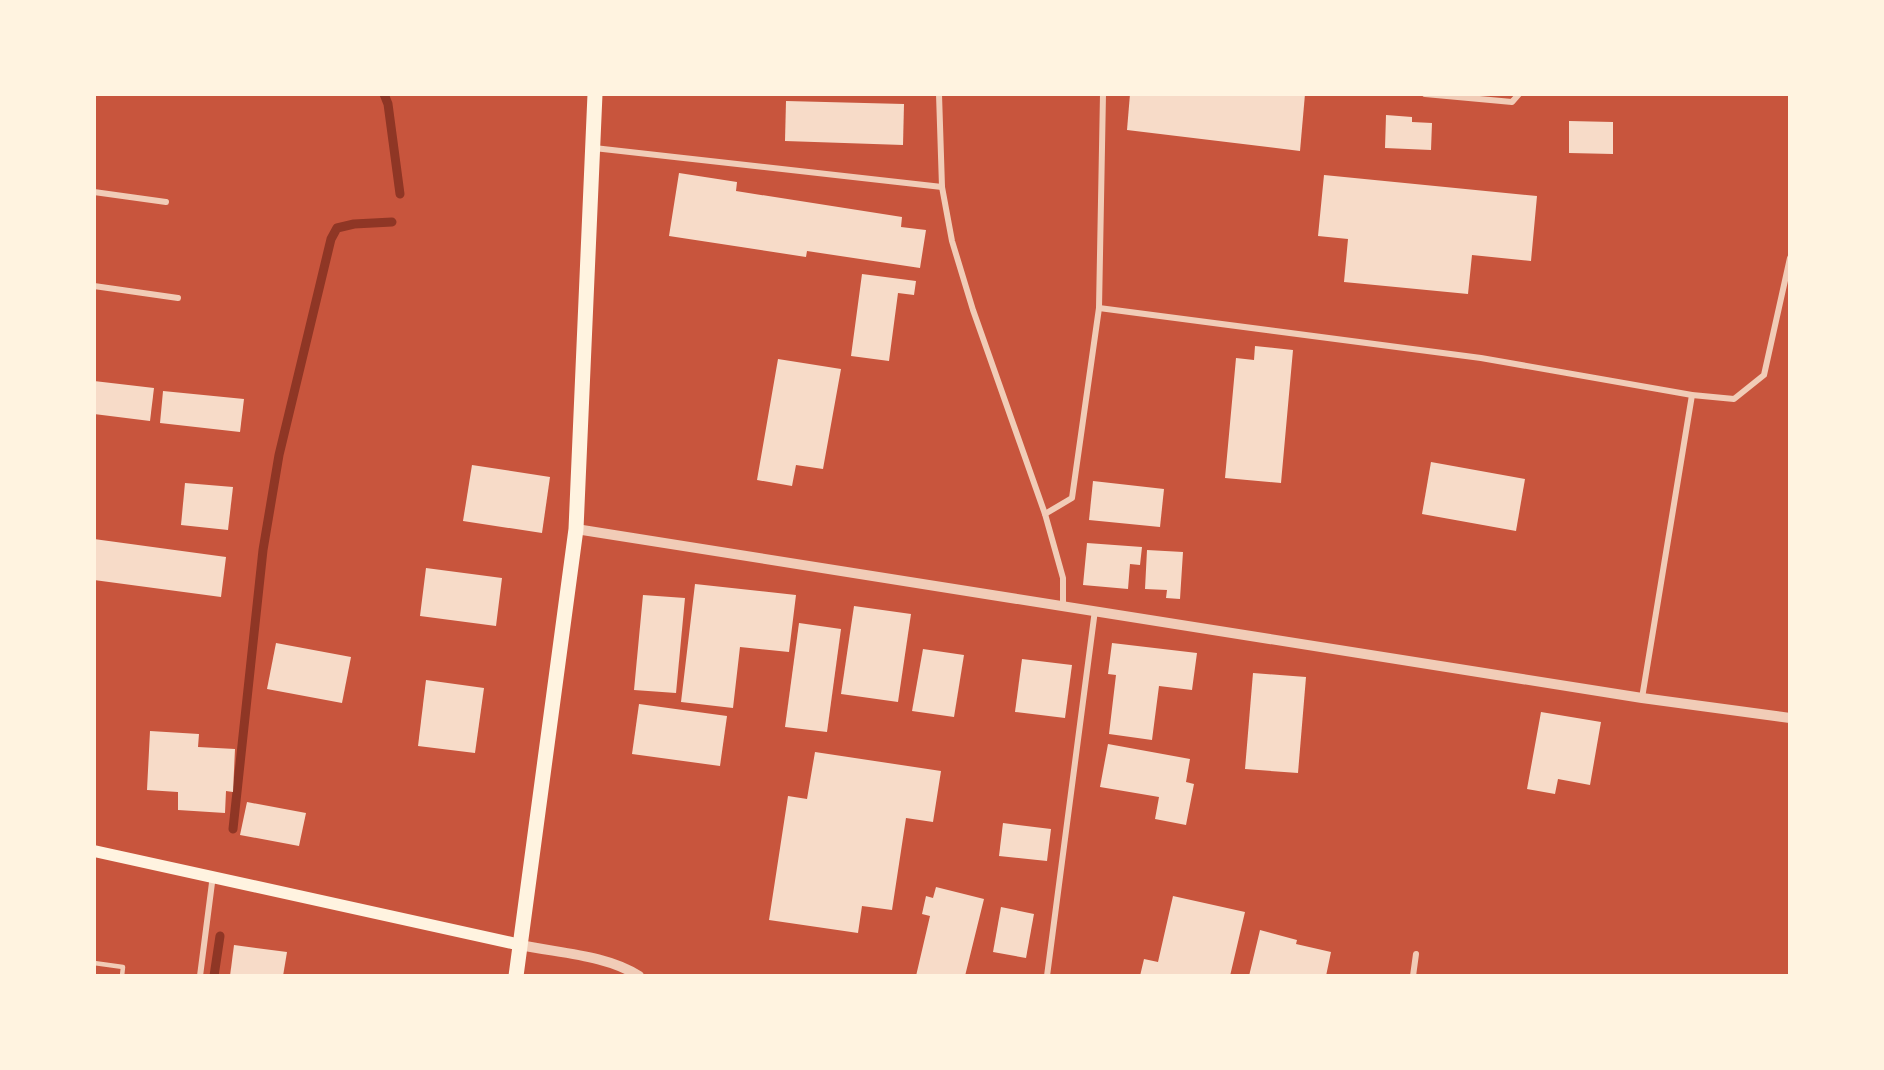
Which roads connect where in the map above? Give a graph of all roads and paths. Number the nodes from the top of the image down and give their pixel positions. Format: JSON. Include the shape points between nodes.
{"nodes":[{"id":1,"x":595,"y":94,"type":"edge"},
{"id":2,"x":939,"y":94,"type":"edge"},
{"id":3,"x":1103,"y":94,"type":"edge"},
{"id":4,"x":1425,"y":94,"type":"edge"},
{"id":5,"x":1520,"y":94,"type":"edge"},
{"id":6,"x":594,"y":148,"type":"junction"},
{"id":7,"x":942,"y":187,"type":"junction"},
{"id":8,"x":94,"y":192,"type":"edge"},
{"id":9,"x":166,"y":202,"type":"dead end"},
{"id":10,"x":1790,"y":258,"type":"edge"},
{"id":11,"x":94,"y":286,"type":"edge"},
{"id":12,"x":178,"y":298,"type":"dead end"},
{"id":13,"x":1099,"y":308,"type":"junction"},
{"id":14,"x":1692,"y":395,"type":"junction"},
{"id":15,"x":1045,"y":514,"type":"junction"},
{"id":16,"x":576,"y":529,"type":"junction"},
{"id":17,"x":1063,"y":605,"type":"junction"},
{"id":18,"x":1095,"y":610,"type":"junction"},
{"id":19,"x":1642,"y":698,"type":"junction"},
{"id":20,"x":1790,"y":718,"type":"edge"},
{"id":21,"x":94,"y":851,"type":"edge"},
{"id":22,"x":213,"y":875,"type":"junction"},
{"id":23,"x":520,"y":945,"type":"junction"},
{"id":24,"x":1416,"y":954,"type":"dead end"},
{"id":25,"x":94,"y":963,"type":"edge"},
{"id":26,"x":122,"y":975,"type":"edge"},
{"id":27,"x":200,"y":975,"type":"edge"},
{"id":28,"x":516,"y":975,"type":"edge"},
{"id":29,"x":639,"y":975,"type":"edge"},
{"id":30,"x":1047,"y":975,"type":"edge"},
{"id":31,"x":1413,"y":975,"type":"edge"}],
"edges":[{"from":1,"to":6,"type":"main road"},
{"from":2,"to":7,"type":"street"},
{"from":3,"to":13,"type":"street"},
{"from":4,"to":5,"type":"street","via":[[1512,102]]},
{"from":6,"to":7,"type":"street"},
{"from":6,"to":16,"type":"main road"},
{"from":7,"to":15,"type":"street","via":[[952,241],[973,310]]},
{"from":8,"to":9,"type":"street"},
{"from":10,"to":14,"type":"street","via":[[1764,375],[1734,399]]},
{"from":11,"to":12,"type":"street"},
{"from":13,"to":14,"type":"street","via":[[1481,358]]},
{"from":13,"to":15,"type":"street","via":[[1072,498]]},
{"from":14,"to":19,"type":"street"},
{"from":15,"to":17,"type":"street","via":[[1063,579]]},
{"from":16,"to":17,"type":"street"},
{"from":16,"to":23,"type":"main road"},
{"from":17,"to":18,"type":"street"},
{"from":18,"to":19,"type":"street"},
{"from":18,"to":30,"type":"street"},
{"from":19,"to":20,"type":"street"},
{"from":21,"to":22,"type":"main road"},
{"from":22,"to":23,"type":"main road"},
{"from":22,"to":27,"type":"street"},
{"from":23,"to":28,"type":"main road"},
{"from":23,"to":29,"type":"street","via":[[603,962]]},
{"from":24,"to":31,"type":"street"},
{"from":25,"to":26,"type":"lane","via":[[123,967]]}]}
